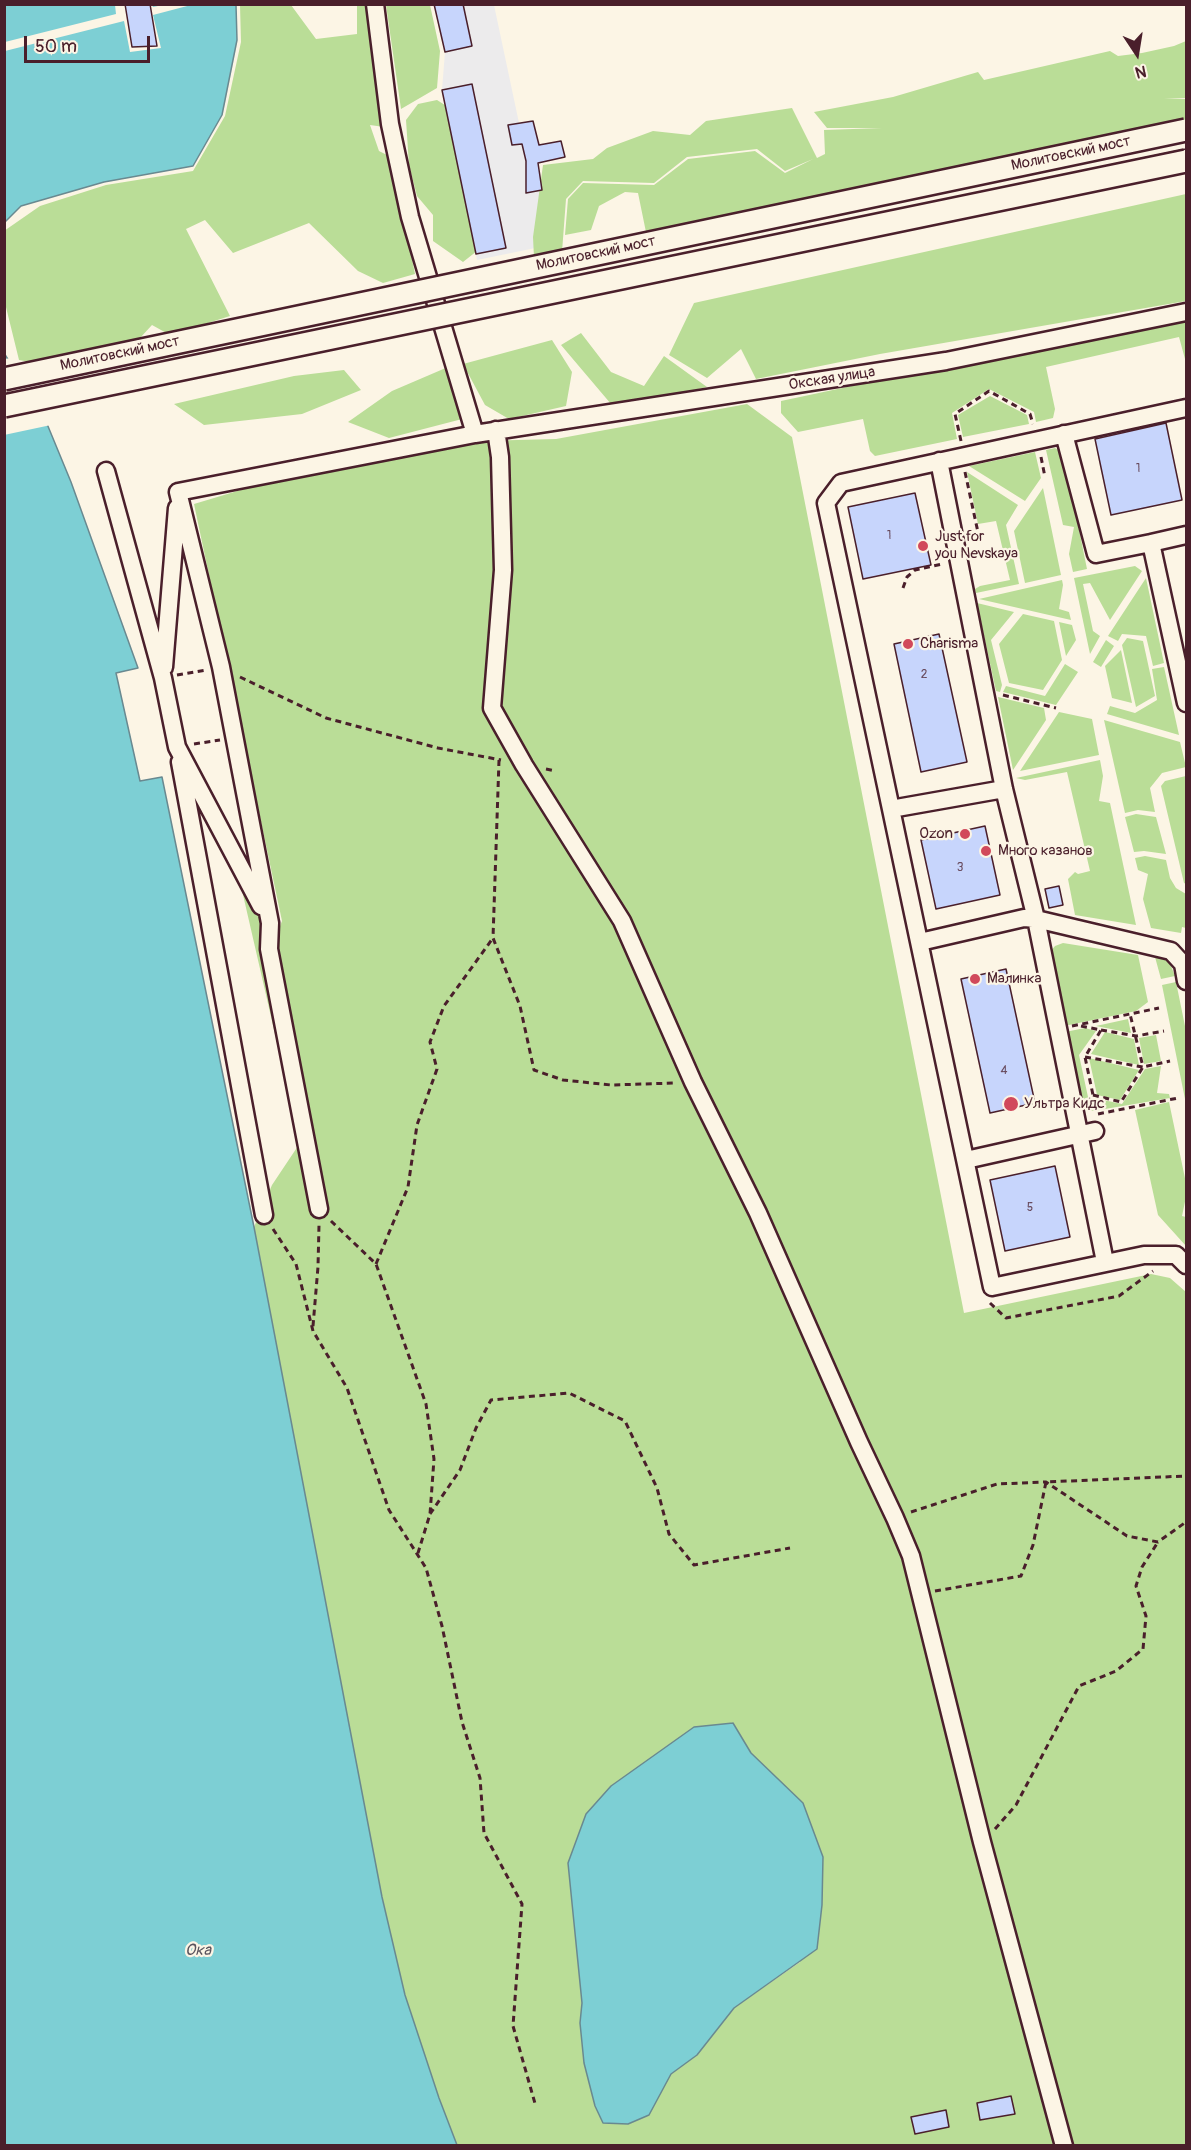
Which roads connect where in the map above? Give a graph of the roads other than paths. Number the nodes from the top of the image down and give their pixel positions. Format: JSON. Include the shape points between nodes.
{"nodes":[{"id":1,"x":375,"y":4,"type":"edge"},
{"id":2,"x":1186,"y":130,"type":"edge"},
{"id":3,"x":1186,"y":161,"type":"edge"},
{"id":4,"x":1186,"y":312,"type":"edge"},
{"id":5,"x":4,"y":379,"type":"edge"},
{"id":6,"x":4,"y":406,"type":"edge"},
{"id":7,"x":1186,"y":408,"type":"edge"},
{"id":8,"x":496,"y":430,"type":"junction"},
{"id":9,"x":475,"y":434,"type":"junction"},
{"id":10,"x":1064,"y":434,"type":"junction"},
{"id":11,"x":939,"y":461,"type":"junction"},
{"id":12,"x":106,"y":471,"type":"dead end"},
{"id":13,"x":178,"y":492,"type":"junction"},
{"id":14,"x":1186,"y":535,"type":"edge"},
{"id":15,"x":1150,"y":543,"type":"junction"},
{"id":16,"x":163,"y":678,"type":"junction"},
{"id":17,"x":1186,"y":704,"type":"edge"},
{"id":18,"x":177,"y":747,"type":"junction"},
{"id":19,"x":1004,"y":789,"type":"junction"},
{"id":20,"x":891,"y":809,"type":"junction"},
{"id":21,"x":1036,"y":919,"type":"junction"},
{"id":22,"x":270,"y":923,"type":"junction"},
{"id":23,"x":920,"y":942,"type":"junction"},
{"id":24,"x":1185,"y":963,"type":"edge"},
{"id":25,"x":1186,"y":981,"type":"edge"},
{"id":26,"x":1088,"y":1127,"type":"junction"},
{"id":27,"x":966,"y":1160,"type":"junction"},
{"id":28,"x":319,"y":1209,"type":"road end"},
{"id":29,"x":264,"y":1215,"type":"road end"},
{"id":30,"x":1181,"y":1260,"type":"edge"},
{"id":31,"x":1105,"y":1262,"type":"junction"},
{"id":32,"x":1064,"y":2145,"type":"edge"}],
"edges":[{"from":1,"to":9,"type":"street","via":[[390,124],[410,217]]},
{"from":2,"to":5,"type":"main road","name":"Молитовский мост","bridge":true},
{"from":3,"to":6,"type":"main road","name":"Молитовский мост","bridge":true},
{"from":4,"to":8,"type":"street","name":"Окская улица","via":[[946,361]]},
{"from":7,"to":10,"type":"street"},
{"from":8,"to":9,"type":"street","name":"Окская улица"},
{"from":8,"to":32,"type":"street","via":[[503,570],[492,708],[622,921],[911,1556],[982,1842]]},
{"from":9,"to":13,"type":"street","name":"Окская улица"},
{"from":10,"to":11,"type":"street"},
{"from":10,"to":15,"type":"street","via":[[1096,554]]},
{"from":11,"to":19,"type":"street"},
{"from":11,"to":20,"type":"street","via":[[842,483],[826,503]]},
{"from":12,"to":16,"type":"street"},
{"from":13,"to":16,"type":"street"},
{"from":13,"to":22,"type":"street","via":[[221,667]]},
{"from":14,"to":15,"type":"street"},
{"from":15,"to":17,"type":"street"},
{"from":16,"to":18,"type":"street"},
{"from":18,"to":22,"type":"street"},
{"from":18,"to":29,"type":"street"},
{"from":19,"to":20,"type":"street"},
{"from":19,"to":21,"type":"street"},
{"from":20,"to":23,"type":"street"},
{"from":21,"to":23,"type":"street","via":[[1024,918]]},
{"from":21,"to":24,"type":"street","via":[[1171,951]]},
{"from":21,"to":26,"type":"street"},
{"from":22,"to":28,"type":"street","via":[[269,949]]},
{"from":23,"to":27,"type":"street"},
{"from":24,"to":25,"type":"street"},
{"from":26,"to":27,"type":"street"},
{"from":26,"to":31,"type":"street"},
{"from":27,"to":31,"type":"street","via":[[992,1287]]},
{"from":30,"to":31,"type":"street","via":[[1144,1255]]}]}
